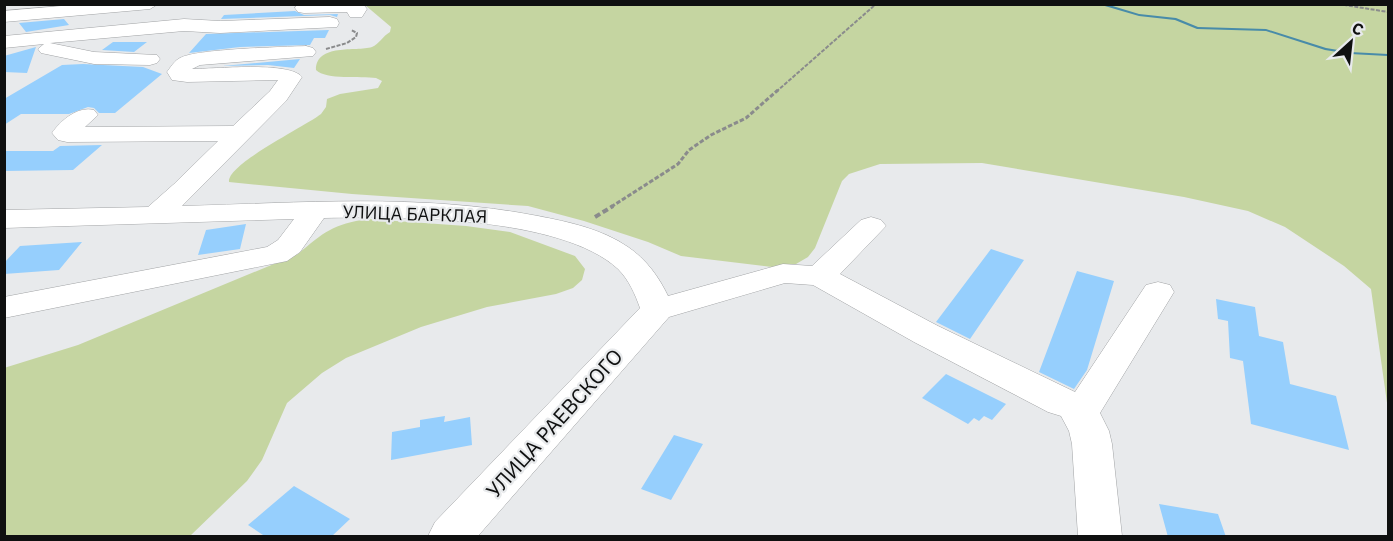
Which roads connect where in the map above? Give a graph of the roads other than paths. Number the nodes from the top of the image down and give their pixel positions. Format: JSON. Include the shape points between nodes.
{"nodes":[{"id":1,"x":150,"y":4,"type":"edge"},
{"id":2,"x":119,"y":7,"type":"junction"},
{"id":3,"x":356,"y":13,"type":"dead end"},
{"id":4,"x":189,"y":14,"type":"edge"},
{"id":5,"x":4,"y":17,"type":"edge"},
{"id":6,"x":38,"y":21,"type":"dead end"},
{"id":7,"x":4,"y":23,"type":"edge"},
{"id":8,"x":330,"y":23,"type":"dead end"},
{"id":9,"x":12,"y":41,"type":"edge"},
{"id":10,"x":306,"y":52,"type":"dead end"},
{"id":11,"x":69,"y":54,"type":"junction"},
{"id":12,"x":119,"y":59,"type":"junction"},
{"id":13,"x":150,"y":59,"type":"dead end"},
{"id":14,"x":44,"y":67,"type":"dead end"},
{"id":15,"x":94,"y":77,"type":"dead end"},
{"id":16,"x":86,"y":115,"type":"dead end"},
{"id":17,"x":239,"y":133,"type":"junction"},
{"id":18,"x":315,"y":211,"type":"junction"},
{"id":19,"x":154,"y":216,"type":"junction"},
{"id":20,"x":4,"y":219,"type":"edge"},
{"id":21,"x":871,"y":226,"type":"dead end"},
{"id":22,"x":820,"y":276,"type":"junction"},
{"id":23,"x":1158,"y":292,"type":"dead end"},
{"id":24,"x":4,"y":308,"type":"edge"},
{"id":25,"x":657,"y":310,"type":"junction"},
{"id":26,"x":1075,"y":406,"type":"junction"},
{"id":27,"x":451,"y":537,"type":"edge"},
{"id":28,"x":1100,"y":537,"type":"edge"}],
"edges":[{"from":1,"to":2,"type":"street"},
{"from":2,"to":4,"type":"street","via":[[133,12]]},
{"from":2,"to":5,"type":"street"},
{"from":3,"to":4,"type":"street","via":[[358,9],[348,7]]},
{"from":4,"to":8,"type":"street","via":[[213,27]]},
{"from":4,"to":9,"type":"street"},
{"from":6,"to":7,"type":"street"},
{"from":9,"to":11,"type":"street"},
{"from":10,"to":17,"type":"street","via":[[186,62],[178,72],[180,75],[291,77],[278,96]]},
{"from":11,"to":12,"type":"street"},
{"from":11,"to":14,"type":"street"},
{"from":12,"to":13,"type":"street"},
{"from":12,"to":15,"type":"street"},
{"from":16,"to":17,"type":"street","via":[[64,134]]},
{"from":17,"to":19,"type":"street"},
{"from":18,"to":19,"type":"street","name":"УЛИЦА БАРКЛАЯ"},
{"from":18,"to":24,"type":"street","via":[[289,246],[276,254]]},
{"from":18,"to":25,"type":"street","name":"УЛИЦА БАРКЛАЯ","via":[[436,211],[517,219],[573,233],[609,248],[635,266]]},
{"from":19,"to":20,"type":"street","name":"УЛИЦА БАРКЛАЯ"},
{"from":21,"to":22,"type":"street"},
{"from":22,"to":25,"type":"street","via":[[783,273]]},
{"from":22,"to":26,"type":"street","via":[[926,334]]},
{"from":23,"to":26,"type":"street","via":[[1088,403]]},
{"from":25,"to":27,"type":"street","name":"УЛИЦА РАЕВСКОГО"},
{"from":26,"to":28,"type":"street","via":[[1089,430]]}]}
